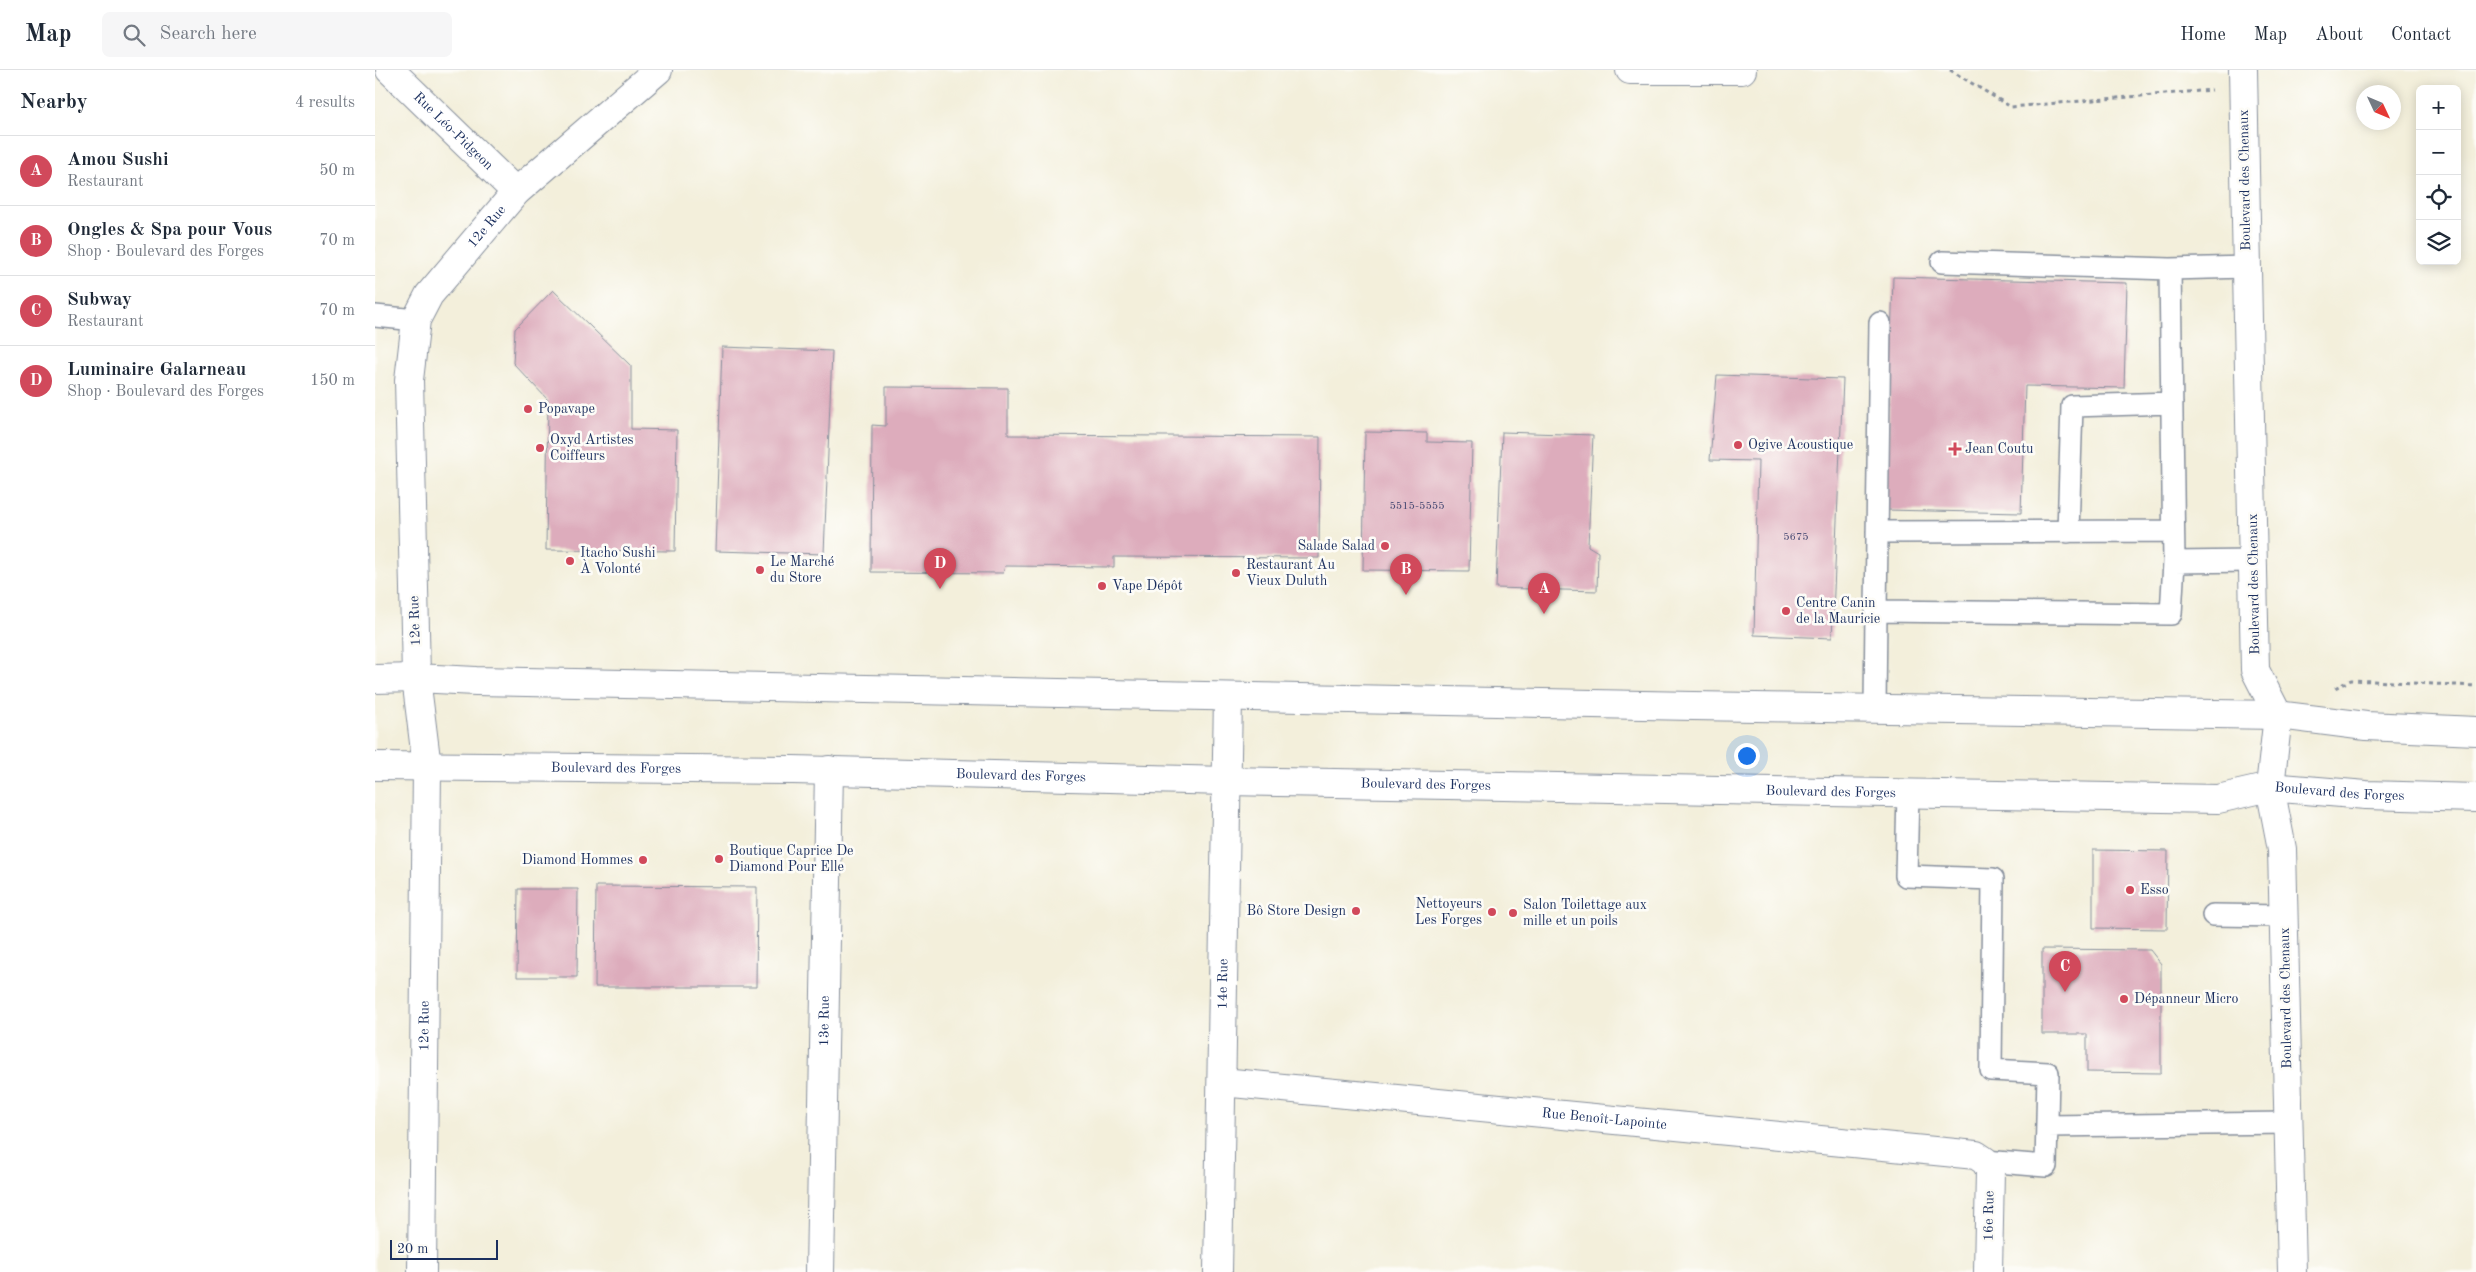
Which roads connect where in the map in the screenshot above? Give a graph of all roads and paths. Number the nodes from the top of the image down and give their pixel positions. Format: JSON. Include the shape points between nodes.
{"nodes":[{"id":1,"x":390,"y":70,"type":"edge"},
{"id":2,"x":658,"y":70,"type":"edge"},
{"id":3,"x":1630,"y":70,"type":"edge"},
{"id":4,"x":1742,"y":70,"type":"edge"},
{"id":5,"x":1950,"y":70,"type":"edge"},
{"id":6,"x":2243,"y":79,"type":"edge"},
{"id":7,"x":516,"y":192,"type":"junction"},
{"id":8,"x":1941,"y":262,"type":"dead end"},
{"id":9,"x":2247,"y":267,"type":"junction"},
{"id":10,"x":2171,"y":269,"type":"junction"},
{"id":11,"x":375,"y":316,"type":"edge"},
{"id":12,"x":416,"y":320,"type":"junction"},
{"id":13,"x":1880,"y":323,"type":"dead end"},
{"id":14,"x":2172,"y":403,"type":"junction"},
{"id":15,"x":1877,"y":532,"type":"junction"},
{"id":16,"x":2068,"y":532,"type":"junction"},
{"id":17,"x":2173,"y":532,"type":"junction"},
{"id":18,"x":2253,"y":561,"type":"junction"},
{"id":19,"x":2174,"y":562,"type":"junction"},
{"id":20,"x":1876,"y":611,"type":"junction"},
{"id":21,"x":417,"y":678,"type":"junction"},
{"id":22,"x":375,"y":679,"type":"edge"},
{"id":23,"x":2476,"y":686,"type":"edge"},
{"id":24,"x":2327,"y":692,"type":"dead end"},
{"id":25,"x":1228,"y":697,"type":"junction"},
{"id":26,"x":1875,"y":709,"type":"junction"},
{"id":27,"x":2278,"y":715,"type":"junction"},
{"id":28,"x":2476,"y":730,"type":"edge"},
{"id":29,"x":375,"y":766,"type":"edge"},
{"id":30,"x":427,"y":767,"type":"junction"},
{"id":31,"x":829,"y":770,"type":"junction"},
{"id":32,"x":1227,"y":781,"type":"junction"},
{"id":33,"x":2270,"y":786,"type":"junction"},
{"id":34,"x":1908,"y":794,"type":"junction"},
{"id":35,"x":2476,"y":798,"type":"edge"},
{"id":36,"x":2213,"y":915,"type":"dead end"},
{"id":37,"x":2284,"y":916,"type":"junction"},
{"id":38,"x":1222,"y":1082,"type":"junction"},
{"id":39,"x":2288,"y":1123,"type":"junction"},
{"id":40,"x":2047,"y":1126,"type":"junction"},
{"id":41,"x":1985,"y":1161,"type":"junction"},
{"id":42,"x":422,"y":1272,"type":"edge"},
{"id":43,"x":820,"y":1272,"type":"edge"},
{"id":44,"x":1218,"y":1272,"type":"edge"},
{"id":45,"x":1988,"y":1272,"type":"edge"},
{"id":46,"x":2292,"y":1272,"type":"edge"}],
"edges":[{"from":1,"to":7,"type":"main road","name":"Rue Léo-Pidgeon"},
{"from":2,"to":7,"type":"main road","name":"12e Rue"},
{"from":3,"to":4,"type":"main road"},
{"from":5,"to":6,"type":"path","via":[[2011,107]]},
{"from":6,"to":9,"type":"main road","name":"Boulevard des Chenaux"},
{"from":7,"to":12,"type":"main road","name":"12e Rue","via":[[429,296]]},
{"from":8,"to":10,"type":"lane"},
{"from":9,"to":10,"type":"lane"},
{"from":9,"to":18,"type":"main road","name":"Boulevard des Chenaux"},
{"from":10,"to":14,"type":"lane"},
{"from":11,"to":12,"type":"lane"},
{"from":12,"to":21,"type":"main road","name":"12e Rue","via":[[409,380]]},
{"from":13,"to":15,"type":"lane"},
{"from":14,"to":16,"type":"lane","via":[[2072,406]]},
{"from":14,"to":17,"type":"lane"},
{"from":15,"to":16,"type":"lane"},
{"from":15,"to":20,"type":"lane"},
{"from":16,"to":17,"type":"lane"},
{"from":17,"to":19,"type":"lane"},
{"from":18,"to":19,"type":"lane"},
{"from":18,"to":27,"type":"main road","name":"Boulevard des Chenaux","via":[[2255,670]]},
{"from":19,"to":20,"type":"lane","via":[[2171,614]]},
{"from":20,"to":26,"type":"lane"},
{"from":21,"to":22,"type":"main road"},
{"from":21,"to":25,"type":"main road"},
{"from":21,"to":30,"type":"main road","name":"12e Rue"},
{"from":23,"to":24,"type":"path","via":[[2351,680]]},
{"from":25,"to":26,"type":"main road"},
{"from":25,"to":32,"type":"main road","name":"14e Rue"},
{"from":26,"to":27,"type":"main road"},
{"from":27,"to":28,"type":"main road","via":[[2366,726]]},
{"from":27,"to":33,"type":"main road","name":"Boulevard des Chenaux"},
{"from":29,"to":30,"type":"main road","name":"Boulevard des Forges"},
{"from":30,"to":31,"type":"main road","name":"Boulevard des Forges"},
{"from":30,"to":42,"type":"main road","name":"12e Rue"},
{"from":31,"to":32,"type":"main road","name":"Boulevard des Forges"},
{"from":31,"to":43,"type":"main road","name":"13e Rue"},
{"from":32,"to":34,"type":"main road","name":"Boulevard des Forges"},
{"from":32,"to":38,"type":"main road","name":"14e Rue"},
{"from":33,"to":34,"type":"main road","name":"Boulevard des Forges","via":[[2218,799]]},
{"from":33,"to":35,"type":"main road","name":"Boulevard des Forges","via":[[2366,795]]},
{"from":33,"to":37,"type":"main road","name":"Boulevard des Chenaux","via":[[2282,849]]},
{"from":34,"to":40,"type":"lane","via":[[1906,876],[1993,879],[1991,1070],[2048,1073]]},
{"from":36,"to":37,"type":"lane"},
{"from":37,"to":39,"type":"main road","name":"Boulevard des Chenaux"},
{"from":38,"to":41,"type":"main road","name":"Rue Benoît-Lapointe","via":[[1969,1154]]},
{"from":38,"to":44,"type":"main road","name":"14e Rue"},
{"from":39,"to":40,"type":"lane"},
{"from":39,"to":46,"type":"main road","name":"Boulevard des Chenaux"},
{"from":40,"to":41,"type":"lane","via":[[2046,1166]]},
{"from":41,"to":45,"type":"main road","name":"16e Rue","via":[[1990,1170]]}]}
